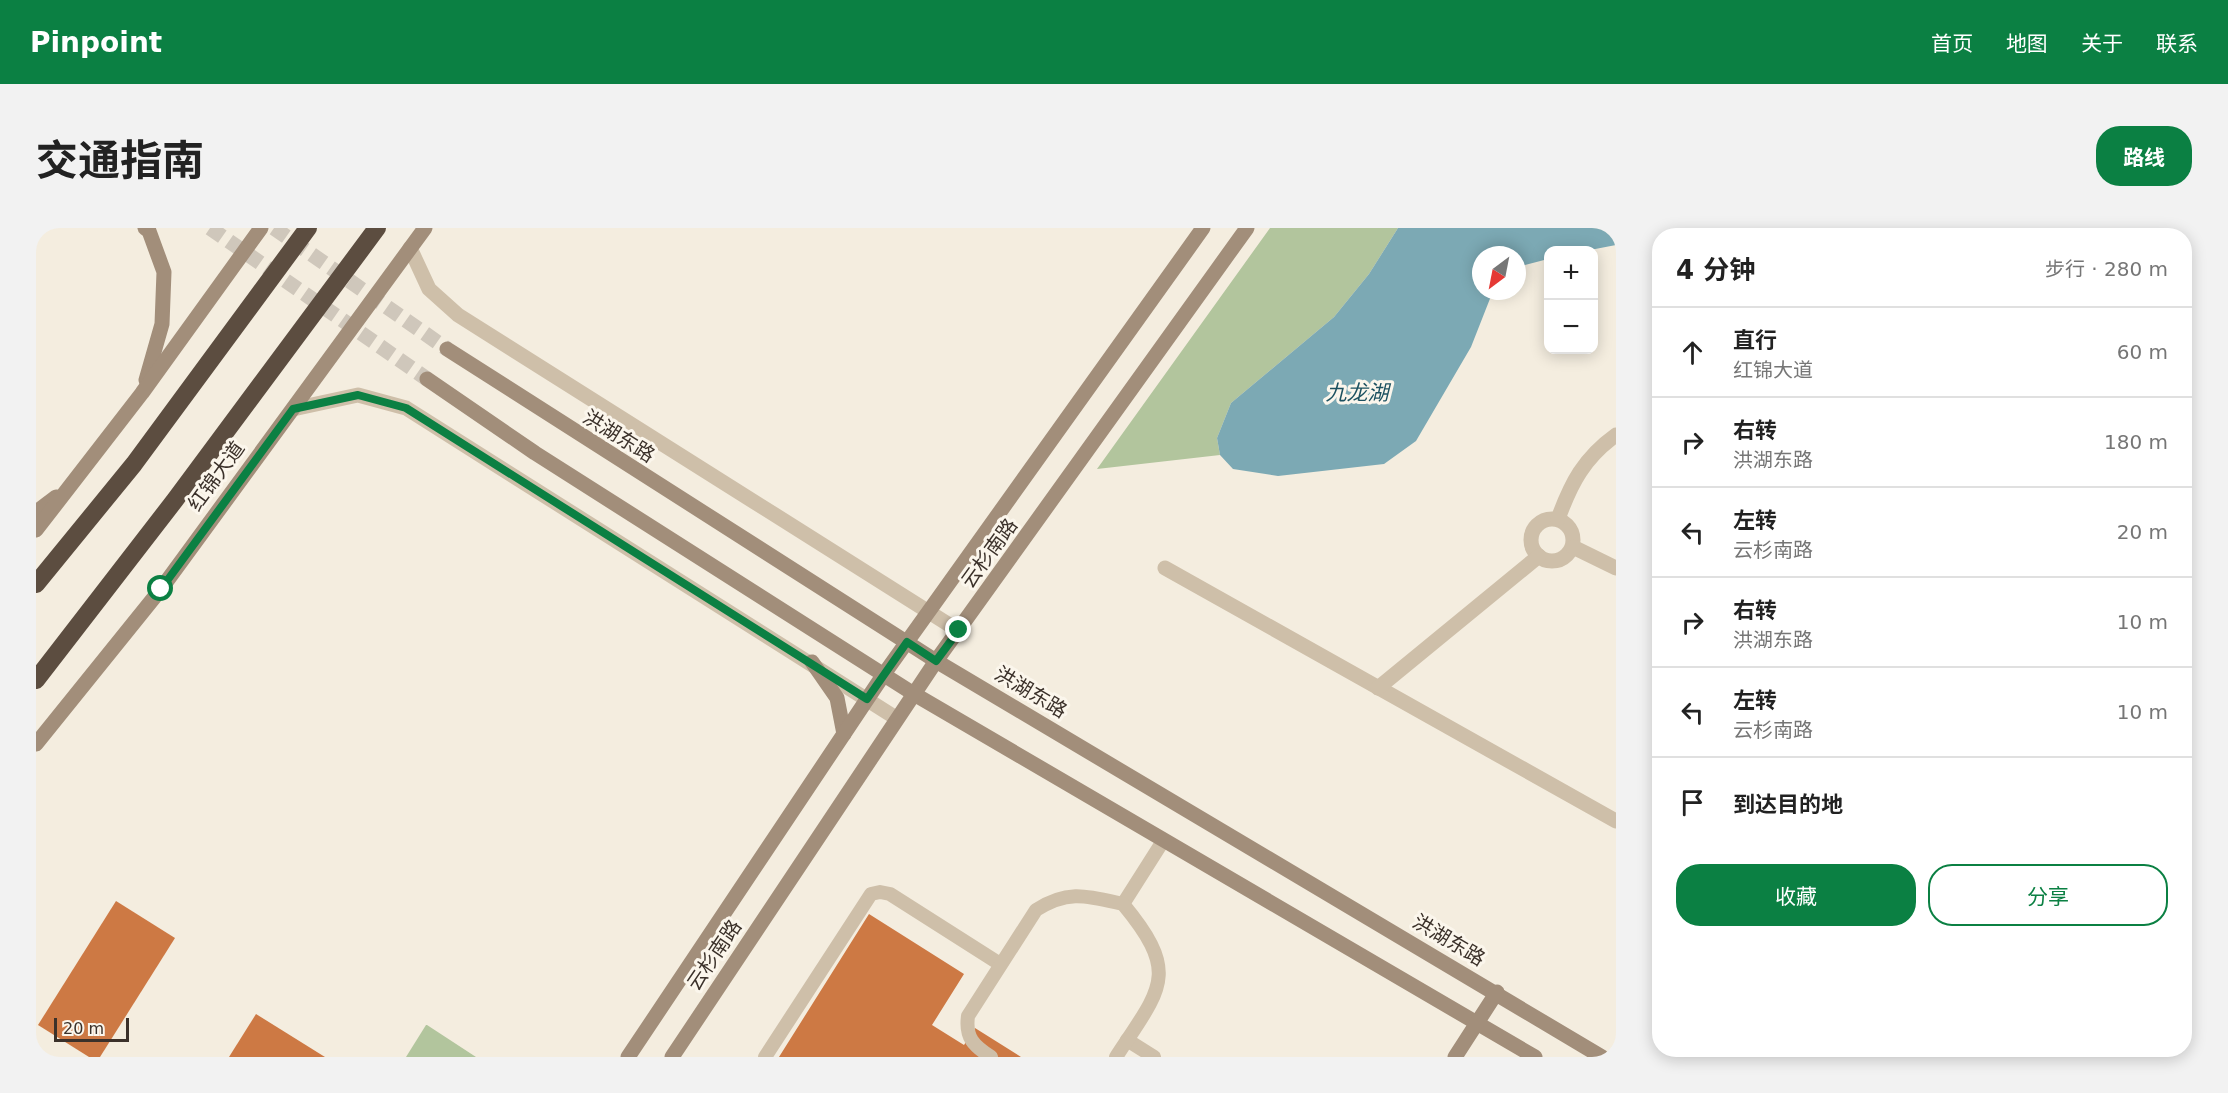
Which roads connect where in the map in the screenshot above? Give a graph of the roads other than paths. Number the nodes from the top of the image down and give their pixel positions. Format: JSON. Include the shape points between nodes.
{"nodes":[{"id":1,"x":145,"y":228,"type":"edge"},
{"id":2,"x":261,"y":228,"type":"edge"},
{"id":3,"x":308,"y":228,"type":"edge"},
{"id":4,"x":377,"y":228,"type":"edge"},
{"id":5,"x":425,"y":228,"type":"edge"},
{"id":6,"x":1203,"y":228,"type":"edge"},
{"id":7,"x":1247,"y":228,"type":"edge"},
{"id":8,"x":410,"y":248,"type":"junction"},
{"id":9,"x":447,"y":349,"type":"tunnel mouth"},
{"id":10,"x":427,"y":378,"type":"tunnel mouth"},
{"id":11,"x":142,"y":393,"type":"junction"},
{"id":12,"x":293,"y":409,"type":"junction"},
{"id":13,"x":1616,"y":435,"type":"edge"},
{"id":14,"x":75,"y":483,"type":"junction"},
{"id":15,"x":36,"y":512,"type":"edge"},
{"id":16,"x":1558,"y":519,"type":"junction"},
{"id":17,"x":36,"y":530,"type":"edge"},
{"id":18,"x":1573,"y":547,"type":"junction"},
{"id":19,"x":1539,"y":556,"type":"junction"},
{"id":20,"x":1165,"y":568,"type":"dead end"},
{"id":21,"x":1616,"y":568,"type":"edge"},
{"id":22,"x":36,"y":584,"type":"edge"},
{"id":23,"x":928,"y":611,"type":"junction"},
{"id":24,"x":959,"y":630,"type":"junction"},
{"id":25,"x":907,"y":642,"type":"junction"},
{"id":26,"x":936,"y":661,"type":"junction"},
{"id":27,"x":812,"y":662,"type":"junction"},
{"id":28,"x":884,"y":674,"type":"junction"},
{"id":29,"x":36,"y":680,"type":"edge"},
{"id":30,"x":1378,"y":688,"type":"junction"},
{"id":31,"x":914,"y":694,"type":"junction"},
{"id":32,"x":867,"y":699,"type":"junction"},
{"id":33,"x":896,"y":718,"type":"junction"},
{"id":34,"x":844,"y":734,"type":"junction"},
{"id":35,"x":36,"y":744,"type":"edge"},
{"id":36,"x":1616,"y":821,"type":"edge"},
{"id":37,"x":1163,"y":841,"type":"junction"},
{"id":38,"x":1123,"y":904,"type":"junction"},
{"id":39,"x":1000,"y":964,"type":"junction"},
{"id":40,"x":1497,"y":992,"type":"junction"},
{"id":41,"x":1478,"y":1022,"type":"junction"},
{"id":42,"x":1127,"y":1040,"type":"junction"},
{"id":43,"x":628,"y":1057,"type":"edge"},
{"id":44,"x":672,"y":1057,"type":"edge"},
{"id":45,"x":765,"y":1057,"type":"edge"},
{"id":46,"x":991,"y":1057,"type":"edge"},
{"id":47,"x":1116,"y":1057,"type":"edge"},
{"id":48,"x":1154,"y":1057,"type":"edge"},
{"id":49,"x":1455,"y":1057,"type":"edge"},
{"id":50,"x":1536,"y":1057,"type":"edge"},
{"id":51,"x":1602,"y":1057,"type":"edge"}],
"edges":[{"from":1,"to":11,"type":"main road","via":[[164,272],[162,324]]},
{"from":2,"to":11,"type":"main road"},
{"from":3,"to":22,"type":"highway","via":[[134,464]]},
{"from":4,"to":29,"type":"highway","name":"红锦大道"},
{"from":5,"to":8,"type":"main road","name":"红锦大道"},
{"from":6,"to":23,"type":"main road","name":"云杉南路"},
{"from":7,"to":24,"type":"main road","name":"云杉南路"},
{"from":8,"to":12,"type":"main road","name":"红锦大道"},
{"from":8,"to":23,"type":"street","name":"洪湖东路","via":[[429,289],[458,315]]},
{"from":9,"to":25,"type":"main road","name":"洪湖东路"},
{"from":10,"to":28,"type":"main road","via":[[535,453]]},
{"from":11,"to":14,"type":"main road"},
{"from":12,"to":27,"type":"street","via":[[358,395],[406,408]]},
{"from":12,"to":35,"type":"main road","name":"红锦大道","via":[[161,589]]},
{"from":13,"to":16,"type":"street","via":[[1584,464]]},
{"from":14,"to":15,"type":"main road"},
{"from":14,"to":17,"type":"main road"},
{"from":16,"to":18,"type":"street","via":[[1573,534]]},
{"from":16,"to":19,"type":"street","via":[[1544,520],[1533,530],[1531,544]]},
{"from":18,"to":19,"type":"street","via":[[1558,560]]},
{"from":18,"to":21,"type":"street"},
{"from":19,"to":30,"type":"street"},
{"from":20,"to":30,"type":"street"},
{"from":23,"to":24,"type":"street","name":"洪湖东路"},
{"from":23,"to":25,"type":"main road","name":"云杉南路"},
{"from":24,"to":26,"type":"main road","name":"云杉南路"},
{"from":25,"to":26,"type":"main road","name":"洪湖东路"},
{"from":25,"to":28,"type":"main road","name":"云杉南路"},
{"from":26,"to":31,"type":"main road","name":"云杉南路"},
{"from":26,"to":40,"type":"main road","name":"洪湖东路"},
{"from":27,"to":32,"type":"street"},
{"from":27,"to":34,"type":"main road","via":[[837,699]]},
{"from":28,"to":31,"type":"main road"},
{"from":28,"to":32,"type":"main road","name":"云杉南路"},
{"from":30,"to":36,"type":"street"},
{"from":31,"to":33,"type":"main road","name":"云杉南路"},
{"from":31,"to":37,"type":"main road"},
{"from":32,"to":33,"type":"street"},
{"from":32,"to":34,"type":"main road","name":"云杉南路"},
{"from":33,"to":44,"type":"main road","name":"云杉南路"},
{"from":34,"to":43,"type":"main road","name":"云杉南路"},
{"from":37,"to":38,"type":"lane"},
{"from":37,"to":41,"type":"main road"},
{"from":38,"to":39,"type":"lane","via":[[1072,895],[1051,900],[1036,910]]},
{"from":38,"to":42,"type":"lane","via":[[1156,949],[1160,969],[1159,986]]},
{"from":39,"to":45,"type":"lane","via":[[890,894],[871,894]]},
{"from":39,"to":46,"type":"lane","via":[[968,1016],[967,1028],[975,1047]]},
{"from":40,"to":41,"type":"main road"},
{"from":40,"to":51,"type":"main road","name":"洪湖东路"},
{"from":41,"to":49,"type":"main road"},
{"from":41,"to":50,"type":"main road"},
{"from":42,"to":47,"type":"lane"},
{"from":42,"to":48,"type":"lane"}]}
